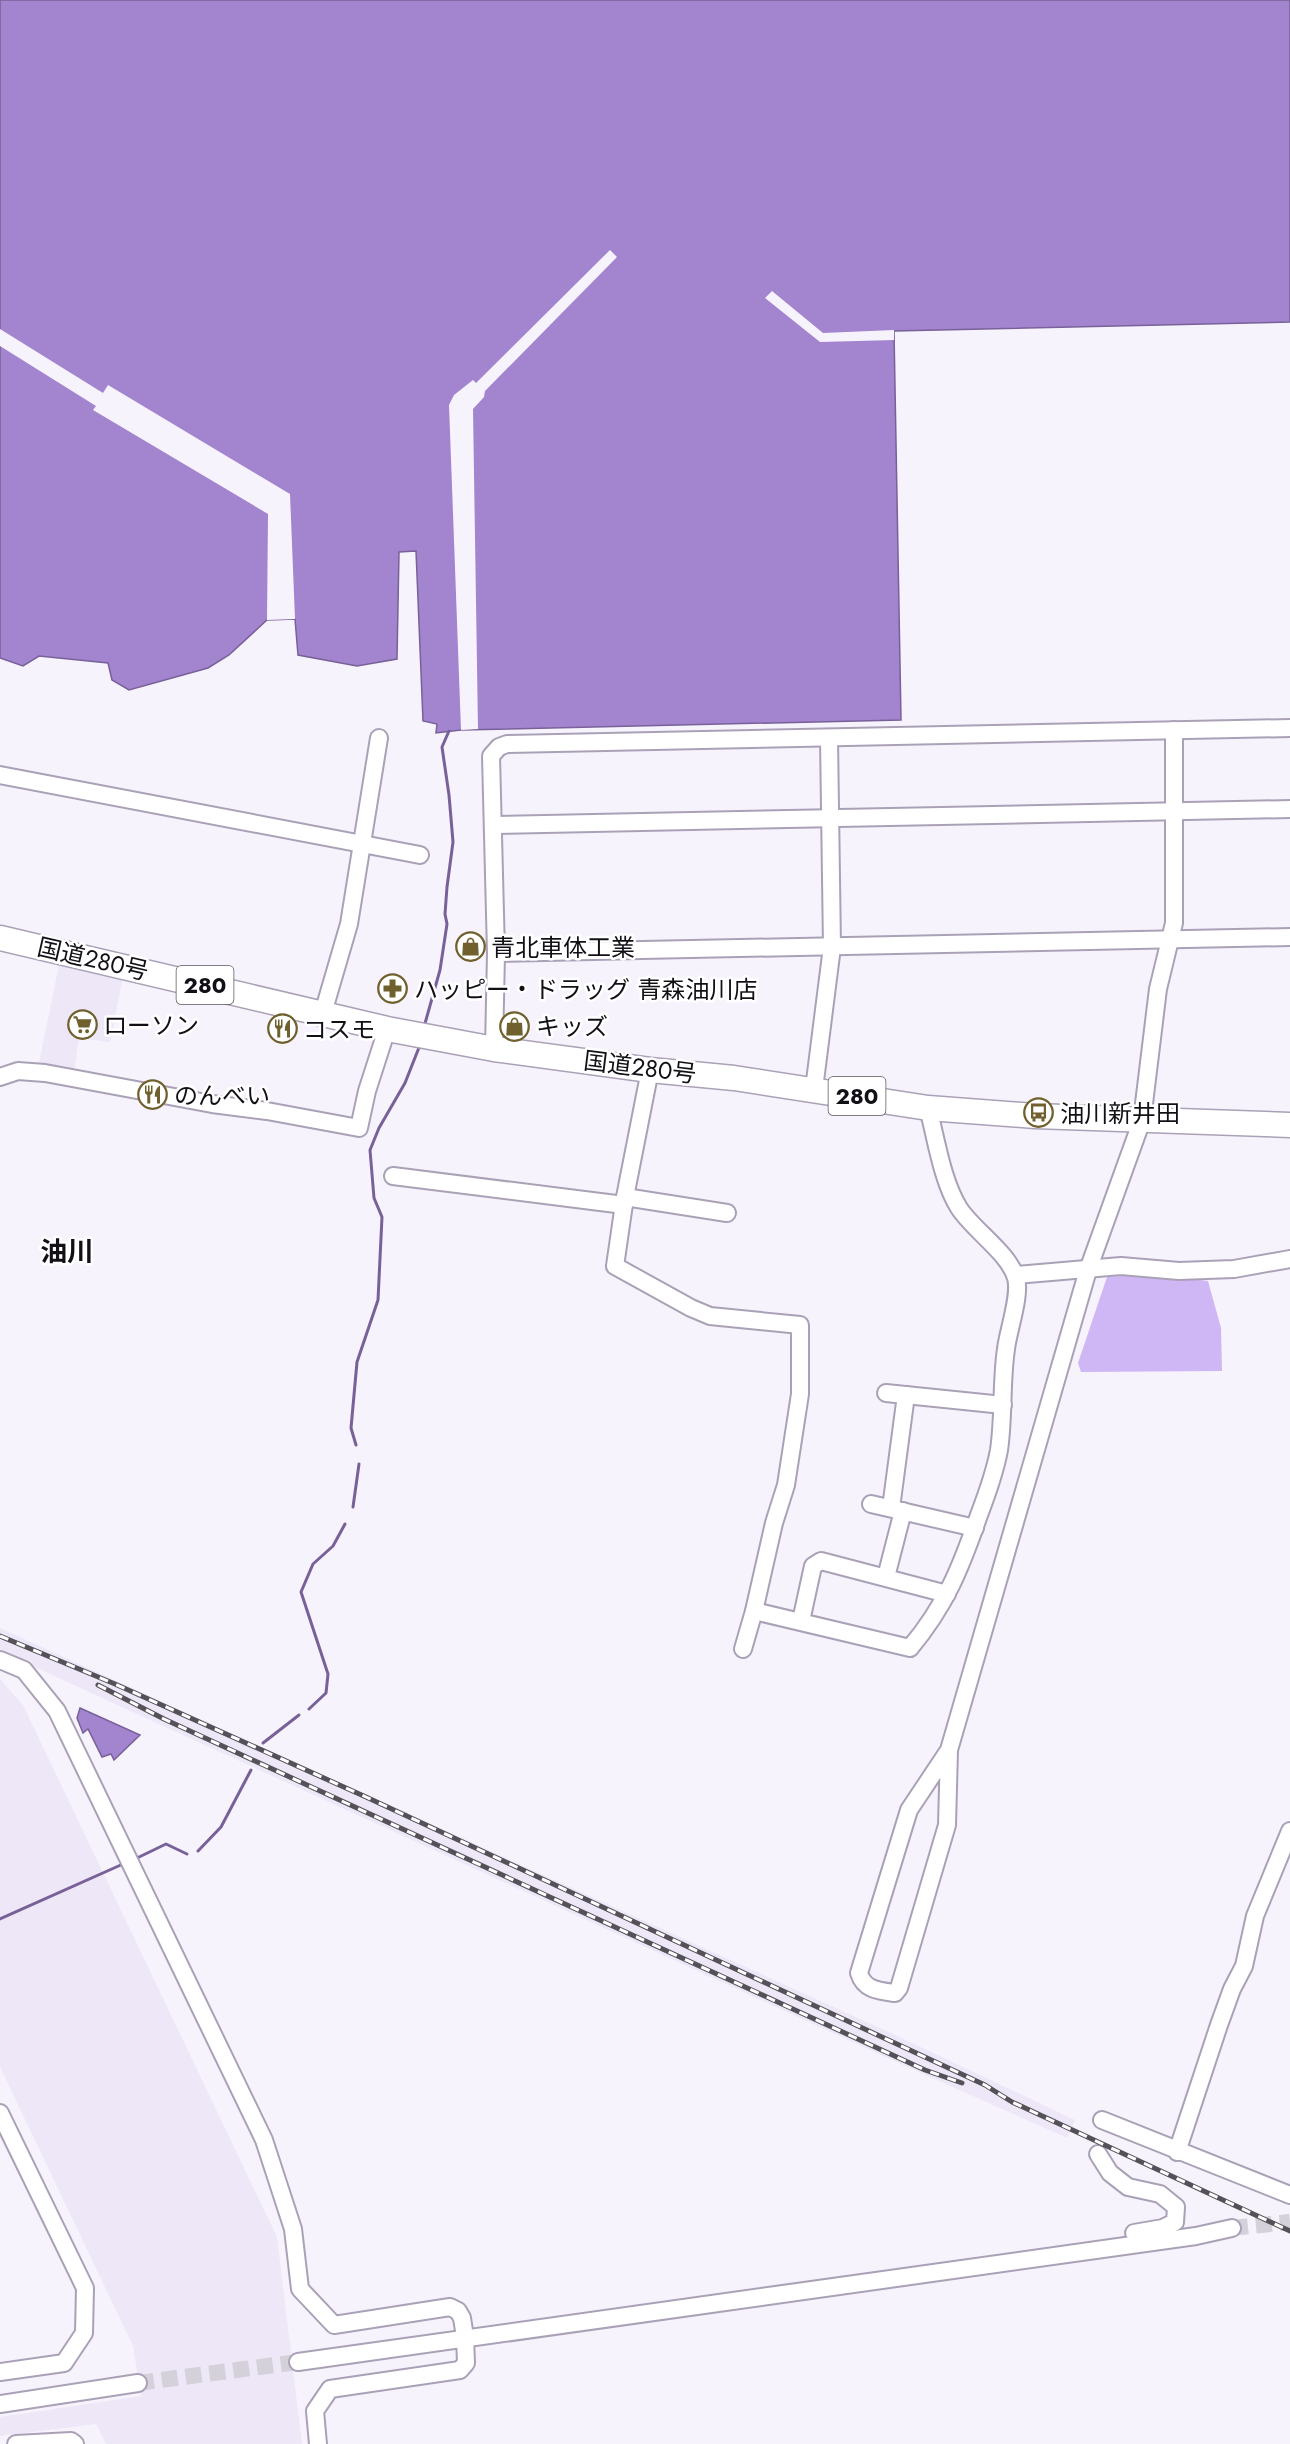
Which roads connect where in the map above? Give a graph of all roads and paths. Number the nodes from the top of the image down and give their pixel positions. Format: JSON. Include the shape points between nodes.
{"nodes":[{"id":1,"x":1290,"y":728,"type":"edge"},
{"id":2,"x":1174,"y":730,"type":"junction"},
{"id":3,"x":379,"y":738,"type":"dead end"},
{"id":4,"x":829,"y":738,"type":"junction"},
{"id":5,"x":0,"y":775,"type":"edge"},
{"id":6,"x":1290,"y":809,"type":"edge"},
{"id":7,"x":1175,"y":811,"type":"junction"},
{"id":8,"x":830,"y":818,"type":"junction"},
{"id":9,"x":493,"y":825,"type":"junction"},
{"id":10,"x":362,"y":843,"type":"junction"},
{"id":11,"x":420,"y":855,"type":"dead end"},
{"id":12,"x":1290,"y":937,"type":"edge"},
{"id":13,"x":0,"y":938,"type":"edge"},
{"id":14,"x":1170,"y":939,"type":"junction"},
{"id":15,"x":832,"y":947,"type":"junction"},
{"id":16,"x":496,"y":953,"type":"junction"},
{"id":17,"x":323,"y":1013,"type":"junction"},
{"id":18,"x":408,"y":1033,"type":"junction"},
{"id":19,"x":494,"y":1049,"type":"junction"},
{"id":20,"x":650,"y":1070,"type":"junction"},
{"id":21,"x":0,"y":1077,"type":"edge"},
{"id":22,"x":814,"y":1089,"type":"junction"},
{"id":23,"x":928,"y":1108,"type":"junction"},
{"id":24,"x":1142,"y":1120,"type":"junction"},
{"id":25,"x":1290,"y":1125,"type":"edge"},
{"id":26,"x":393,"y":1176,"type":"dead end"},
{"id":27,"x":625,"y":1201,"type":"junction"},
{"id":28,"x":727,"y":1213,"type":"dead end"},
{"id":29,"x":1290,"y":1259,"type":"edge"},
{"id":30,"x":1088,"y":1270,"type":"junction"},
{"id":31,"x":1016,"y":1275,"type":"junction"},
{"id":32,"x":886,"y":1393,"type":"dead end"},
{"id":33,"x":906,"y":1395,"type":"junction"},
{"id":34,"x":1003,"y":1405,"type":"junction"},
{"id":35,"x":871,"y":1504,"type":"dead end"},
{"id":36,"x":897,"y":1510,"type":"junction"},
{"id":37,"x":975,"y":1528,"type":"junction"},
{"id":38,"x":886,"y":1577,"type":"junction"},
{"id":39,"x":947,"y":1594,"type":"junction"},
{"id":40,"x":754,"y":1611,"type":"junction"},
{"id":41,"x":801,"y":1621,"type":"junction"},
{"id":42,"x":743,"y":1649,"type":"dead end"},
{"id":43,"x":0,"y":1660,"type":"edge"},
{"id":44,"x":949,"y":1750,"type":"junction"},
{"id":45,"x":1290,"y":1831,"type":"edge"},
{"id":46,"x":0,"y":2113,"type":"edge"},
{"id":47,"x":1102,"y":2120,"type":"dead end"},
{"id":48,"x":1177,"y":2152,"type":"junction"},
{"id":49,"x":1098,"y":2154,"type":"dead end"},
{"id":50,"x":1290,"y":2195,"type":"edge"},
{"id":51,"x":1232,"y":2228,"type":"tunnel mouth"},
{"id":52,"x":1061,"y":2254,"type":"junction"},
{"id":53,"x":465,"y":2337,"type":"junction"},
{"id":54,"x":298,"y":2362,"type":"tunnel mouth"},
{"id":55,"x":0,"y":2372,"type":"edge"},
{"id":56,"x":138,"y":2384,"type":"tunnel mouth"},
{"id":57,"x":0,"y":2404,"type":"edge"},
{"id":58,"x":16,"y":2444,"type":"edge"},
{"id":59,"x":75,"y":2444,"type":"edge"},
{"id":60,"x":318,"y":2444,"type":"edge"}],
"edges":[{"from":1,"to":2,"type":"street"},
{"from":2,"to":4,"type":"street"},
{"from":2,"to":7,"type":"street"},
{"from":3,"to":10,"type":"street"},
{"from":4,"to":8,"type":"street"},
{"from":4,"to":9,"type":"street","via":[[507,744],[491,756]]},
{"from":5,"to":10,"type":"street"},
{"from":6,"to":7,"type":"street"},
{"from":7,"to":8,"type":"street"},
{"from":7,"to":14,"type":"street","via":[[1174,923]]},
{"from":8,"to":9,"type":"street"},
{"from":8,"to":15,"type":"street"},
{"from":9,"to":16,"type":"street"},
{"from":10,"to":11,"type":"street"},
{"from":10,"to":17,"type":"street","via":[[349,924]]},
{"from":12,"to":14,"type":"street"},
{"from":13,"to":17,"type":"highway","name":"国道280号","number":"280"},
{"from":14,"to":15,"type":"street"},
{"from":14,"to":24,"type":"street","via":[[1158,988]]},
{"from":15,"to":16,"type":"street"},
{"from":15,"to":22,"type":"street"},
{"from":16,"to":19,"type":"street"},
{"from":17,"to":18,"type":"highway","name":"国道280号","number":"280"},
{"from":18,"to":19,"type":"highway","name":"国道280号","number":"280"},
{"from":18,"to":21,"type":"street","via":[[367,1091],[359,1128],[45,1072],[18,1071]]},
{"from":19,"to":20,"type":"highway","name":"国道280号","number":"280"},
{"from":20,"to":22,"type":"highway","name":"国道280号","number":"280"},
{"from":20,"to":27,"type":"street"},
{"from":22,"to":23,"type":"highway","name":"国道280号","number":"280"},
{"from":23,"to":24,"type":"highway","name":"国道280号","number":"280"},
{"from":23,"to":31,"type":"street","via":[[958,1208]]},
{"from":24,"to":25,"type":"highway","name":"国道280号","number":"280"},
{"from":24,"to":30,"type":"street"},
{"from":26,"to":27,"type":"street"},
{"from":27,"to":28,"type":"street"},
{"from":27,"to":40,"type":"street","via":[[615,1266],[710,1316],[800,1325],[800,1394],[786,1485]]},
{"from":29,"to":30,"type":"street","via":[[1234,1269],[1179,1271],[1120,1266]]},
{"from":30,"to":31,"type":"street"},
{"from":30,"to":44,"type":"street"},
{"from":31,"to":34,"type":"street"},
{"from":32,"to":33,"type":"street"},
{"from":33,"to":34,"type":"street"},
{"from":33,"to":36,"type":"street"},
{"from":34,"to":37,"type":"street","via":[[999,1451]]},
{"from":35,"to":36,"type":"street"},
{"from":36,"to":37,"type":"street"},
{"from":36,"to":38,"type":"street"},
{"from":37,"to":39,"type":"street"},
{"from":38,"to":39,"type":"street"},
{"from":38,"to":41,"type":"street","via":[[821,1561],[813,1566]]},
{"from":39,"to":41,"type":"street","via":[[910,1648]]},
{"from":40,"to":41,"type":"street"},
{"from":40,"to":42,"type":"street"},
{"from":43,"to":53,"type":"street","via":[[24,1670],[57,1711],[264,2140],[293,2229],[300,2289],[334,2325],[450,2307],[462,2318]]},
{"from":44,"to":44,"type":"street","via":[[909,1810],[860,1973],[862,1983],[868,1987],[895,1993],[899,1988],[947,1825]]},
{"from":45,"to":48,"type":"street","via":[[1255,1916],[1244,1966],[1219,2025]]},
{"from":46,"to":55,"type":"street","via":[[85,2288],[84,2333],[64,2363]]},
{"from":47,"to":48,"type":"street"},
{"from":48,"to":50,"type":"street"},
{"from":49,"to":52,"type":"street","via":[[1110,2173],[1128,2187],[1160,2194],[1176,2207],[1175,2222],[1163,2228],[1068,2243]]},
{"from":51,"to":52,"type":"street"},
{"from":52,"to":53,"type":"street"},
{"from":53,"to":54,"type":"street"},
{"from":53,"to":60,"type":"street","via":[[466,2363],[460,2370],[330,2390],[315,2411]]},
{"from":56,"to":57,"type":"street"},
{"from":58,"to":59,"type":"street"}]}
